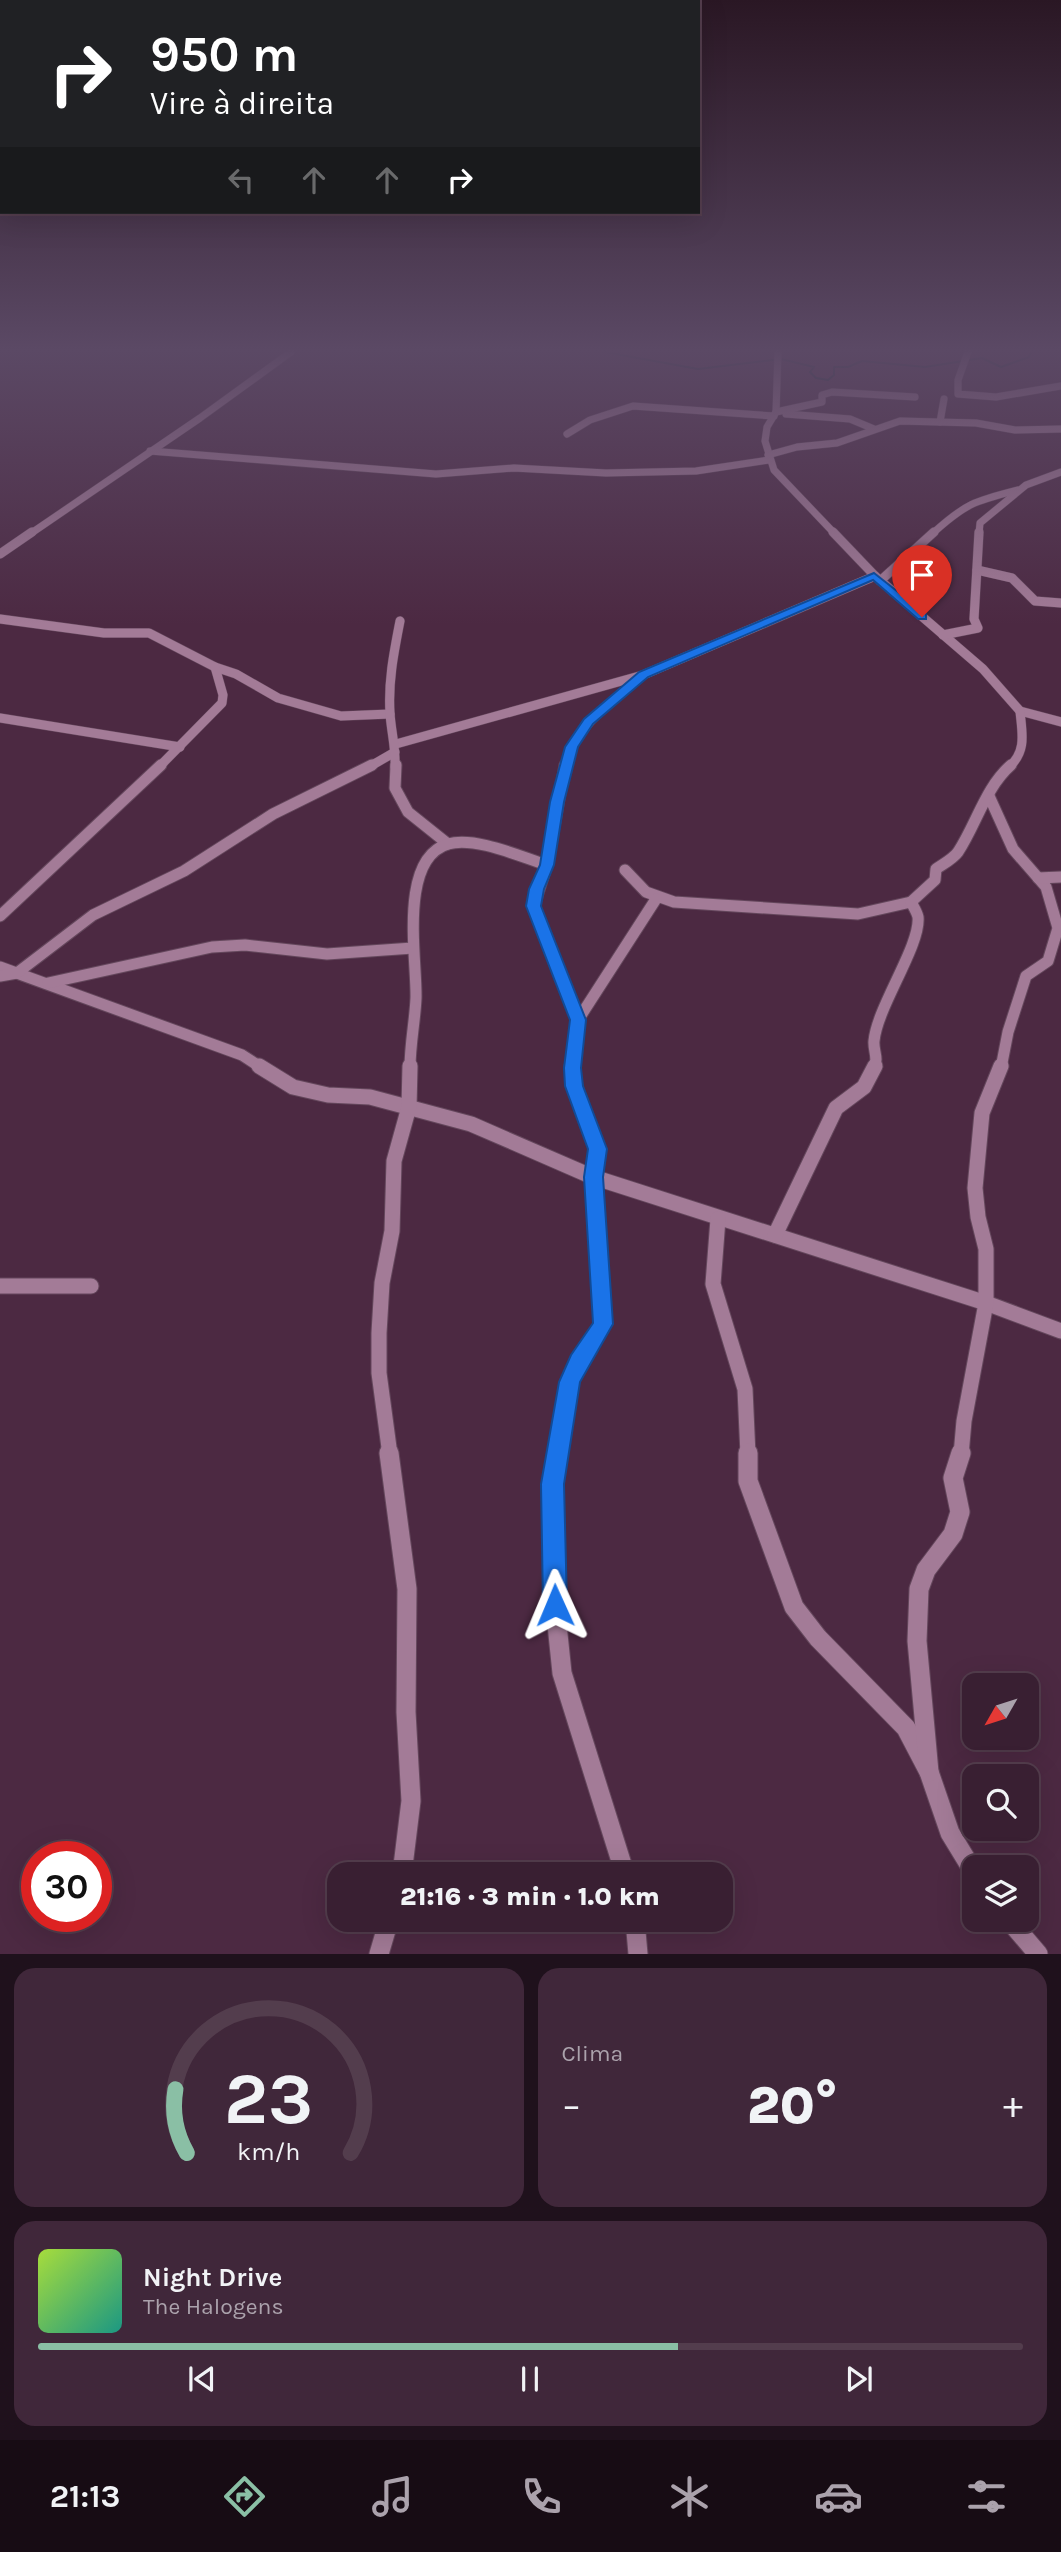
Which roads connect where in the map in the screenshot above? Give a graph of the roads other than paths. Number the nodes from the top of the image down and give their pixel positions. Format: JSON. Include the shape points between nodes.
{"nodes":[{"id":1,"x":161,"y":443,"type":"edge"},
{"id":2,"x":767,"y":443,"type":"edge"},
{"id":3,"x":835,"y":443,"type":"edge"},
{"id":4,"x":150,"y":451,"type":"junction"},
{"id":5,"x":768,"y":458,"type":"junction"},
{"id":6,"x":1061,"y":471,"type":"edge"},
{"id":7,"x":1021,"y":489,"type":"junction"},
{"id":8,"x":0,"y":554,"type":"edge"},
{"id":9,"x":977,"y":570,"type":"junction"},
{"id":10,"x":877,"y":579,"type":"junction"},
{"id":11,"x":1061,"y":603,"type":"edge"},
{"id":12,"x":0,"y":620,"type":"edge"},
{"id":13,"x":400,"y":621,"type":"dead end"},
{"id":14,"x":943,"y":635,"type":"junction"},
{"id":15,"x":215,"y":667,"type":"junction"},
{"id":16,"x":643,"y":675,"type":"junction"},
{"id":17,"x":1020,"y":711,"type":"junction"},
{"id":18,"x":390,"y":714,"type":"junction"},
{"id":19,"x":0,"y":718,"type":"edge"},
{"id":20,"x":1061,"y":722,"type":"edge"},
{"id":21,"x":180,"y":747,"type":"junction"},
{"id":22,"x":396,"y":748,"type":"junction"},
{"id":23,"x":989,"y":796,"type":"junction"},
{"id":24,"x":448,"y":844,"type":"junction"},
{"id":25,"x":547,"y":865,"type":"junction"},
{"id":26,"x":625,"y":870,"type":"dead end"},
{"id":27,"x":1061,"y":877,"type":"edge"},
{"id":28,"x":1038,"y":878,"type":"junction"},
{"id":29,"x":656,"y":899,"type":"junction"},
{"id":30,"x":911,"y":902,"type":"junction"},
{"id":31,"x":0,"y":916,"type":"edge"},
{"id":32,"x":413,"y":948,"type":"junction"},
{"id":33,"x":0,"y":967,"type":"edge"},
{"id":34,"x":16,"y":973,"type":"junction"},
{"id":35,"x":0,"y":976,"type":"edge"},
{"id":36,"x":48,"y":983,"type":"junction"},
{"id":37,"x":578,"y":1020,"type":"junction"},
{"id":38,"x":409,"y":1107,"type":"junction"},
{"id":39,"x":593,"y":1177,"type":"junction"},
{"id":40,"x":718,"y":1219,"type":"junction"},
{"id":41,"x":775,"y":1235,"type":"junction"},
{"id":42,"x":0,"y":1286,"type":"edge"},
{"id":43,"x":91,"y":1286,"type":"dead end"},
{"id":44,"x":986,"y":1303,"type":"junction"},
{"id":45,"x":1061,"y":1331,"type":"edge"},
{"id":46,"x":929,"y":1772,"type":"junction"},
{"id":47,"x":963,"y":1855,"type":"edge"},
{"id":48,"x":403,"y":1862,"type":"edge"},
{"id":49,"x":621,"y":1862,"type":"edge"},
{"id":50,"x":385,"y":1932,"type":"edge"},
{"id":51,"x":636,"y":1932,"type":"edge"},
{"id":52,"x":1019,"y":1932,"type":"edge"},
{"id":53,"x":379,"y":1954,"type":"edge"},
{"id":54,"x":638,"y":1954,"type":"edge"},
{"id":55,"x":1038,"y":1954,"type":"edge"}],
"edges":[{"from":1,"to":4,"type":"street"},
{"from":2,"to":5,"type":"street"},
{"from":3,"to":5,"type":"street","via":[[797,447]]},
{"from":4,"to":5,"type":"street","via":[[436,474],[514,468],[696,471]]},
{"from":4,"to":8,"type":"street"},
{"from":5,"to":10,"type":"street","via":[[784,483]]},
{"from":6,"to":7,"type":"street"},
{"from":7,"to":9,"type":"street","via":[[980,523]]},
{"from":7,"to":10,"type":"street","via":[[967,503]]},
{"from":9,"to":11,"type":"street","via":[[1012,578],[1035,601]]},
{"from":9,"to":14,"type":"street","via":[[974,619],[978,628]]},
{"from":10,"to":14,"type":"street"},
{"from":10,"to":16,"type":"street"},
{"from":12,"to":15,"type":"street","via":[[104,633],[149,633]]},
{"from":13,"to":18,"type":"street","via":[[390,672]]},
{"from":14,"to":17,"type":"street","via":[[983,668]]},
{"from":15,"to":18,"type":"street","via":[[278,698],[323,713],[345,717]]},
{"from":15,"to":21,"type":"street","via":[[222,703]]},
{"from":16,"to":22,"type":"street"},
{"from":16,"to":25,"type":"street","via":[[589,722],[571,747]]},
{"from":17,"to":20,"type":"street"},
{"from":17,"to":23,"type":"street","via":[[1023,746]]},
{"from":18,"to":22,"type":"street"},
{"from":19,"to":21,"type":"street"},
{"from":21,"to":31,"type":"street"},
{"from":22,"to":24,"type":"street","via":[[395,788],[401,800],[408,812]]},
{"from":22,"to":34,"type":"street","via":[[340,783],[273,814],[184,871],[93,915]]},
{"from":23,"to":28,"type":"street","via":[[1013,849]]},
{"from":23,"to":30,"type":"street","via":[[957,854],[936,869],[935,880]]},
{"from":24,"to":25,"type":"street","via":[[491,847]]},
{"from":24,"to":32,"type":"street","via":[[433,852],[421,870],[413,906]]},
{"from":25,"to":37,"type":"street","via":[[534,906]]},
{"from":26,"to":29,"type":"street"},
{"from":27,"to":28,"type":"street"},
{"from":28,"to":44,"type":"street","via":[[1055,911],[1056,939],[1048,961],[1026,976],[999,1076],[982,1113],[975,1188],[986,1249]]},
{"from":29,"to":30,"type":"street","via":[[837,915]]},
{"from":29,"to":37,"type":"street"},
{"from":30,"to":41,"type":"street","via":[[918,916],[915,937],[874,1041],[877,1062],[864,1087],[836,1108]]},
{"from":32,"to":36,"type":"street","via":[[327,954],[226,946]]},
{"from":32,"to":38,"type":"street","via":[[416,999]]},
{"from":33,"to":34,"type":"street"},
{"from":34,"to":35,"type":"street"},
{"from":34,"to":36,"type":"street"},
{"from":36,"to":38,"type":"street","via":[[242,1055],[293,1087]]},
{"from":37,"to":39,"type":"street","via":[[572,1068],[597,1149]]},
{"from":38,"to":39,"type":"street","via":[[474,1125]]},
{"from":38,"to":48,"type":"street","via":[[394,1161],[379,1333],[379,1373],[407,1588],[405,1712],[411,1801]]},
{"from":39,"to":40,"type":"street"},
{"from":39,"to":49,"type":"street","via":[[603,1324],[569,1382],[552,1484],[555,1605],[562,1673]]},
{"from":40,"to":41,"type":"street"},
{"from":40,"to":46,"type":"street","via":[[713,1284],[745,1389],[748,1481],[779,1572],[794,1607],[906,1728]]},
{"from":41,"to":44,"type":"street"},
{"from":42,"to":43,"type":"street"},
{"from":44,"to":45,"type":"street"},
{"from":44,"to":46,"type":"street","via":[[960,1461],[953,1478],[960,1512],[953,1534],[926,1570],[919,1589],[917,1641]]},
{"from":46,"to":47,"type":"street","via":[[950,1833]]},
{"from":50,"to":53,"type":"street"},
{"from":51,"to":54,"type":"street"},
{"from":52,"to":55,"type":"street"}]}
